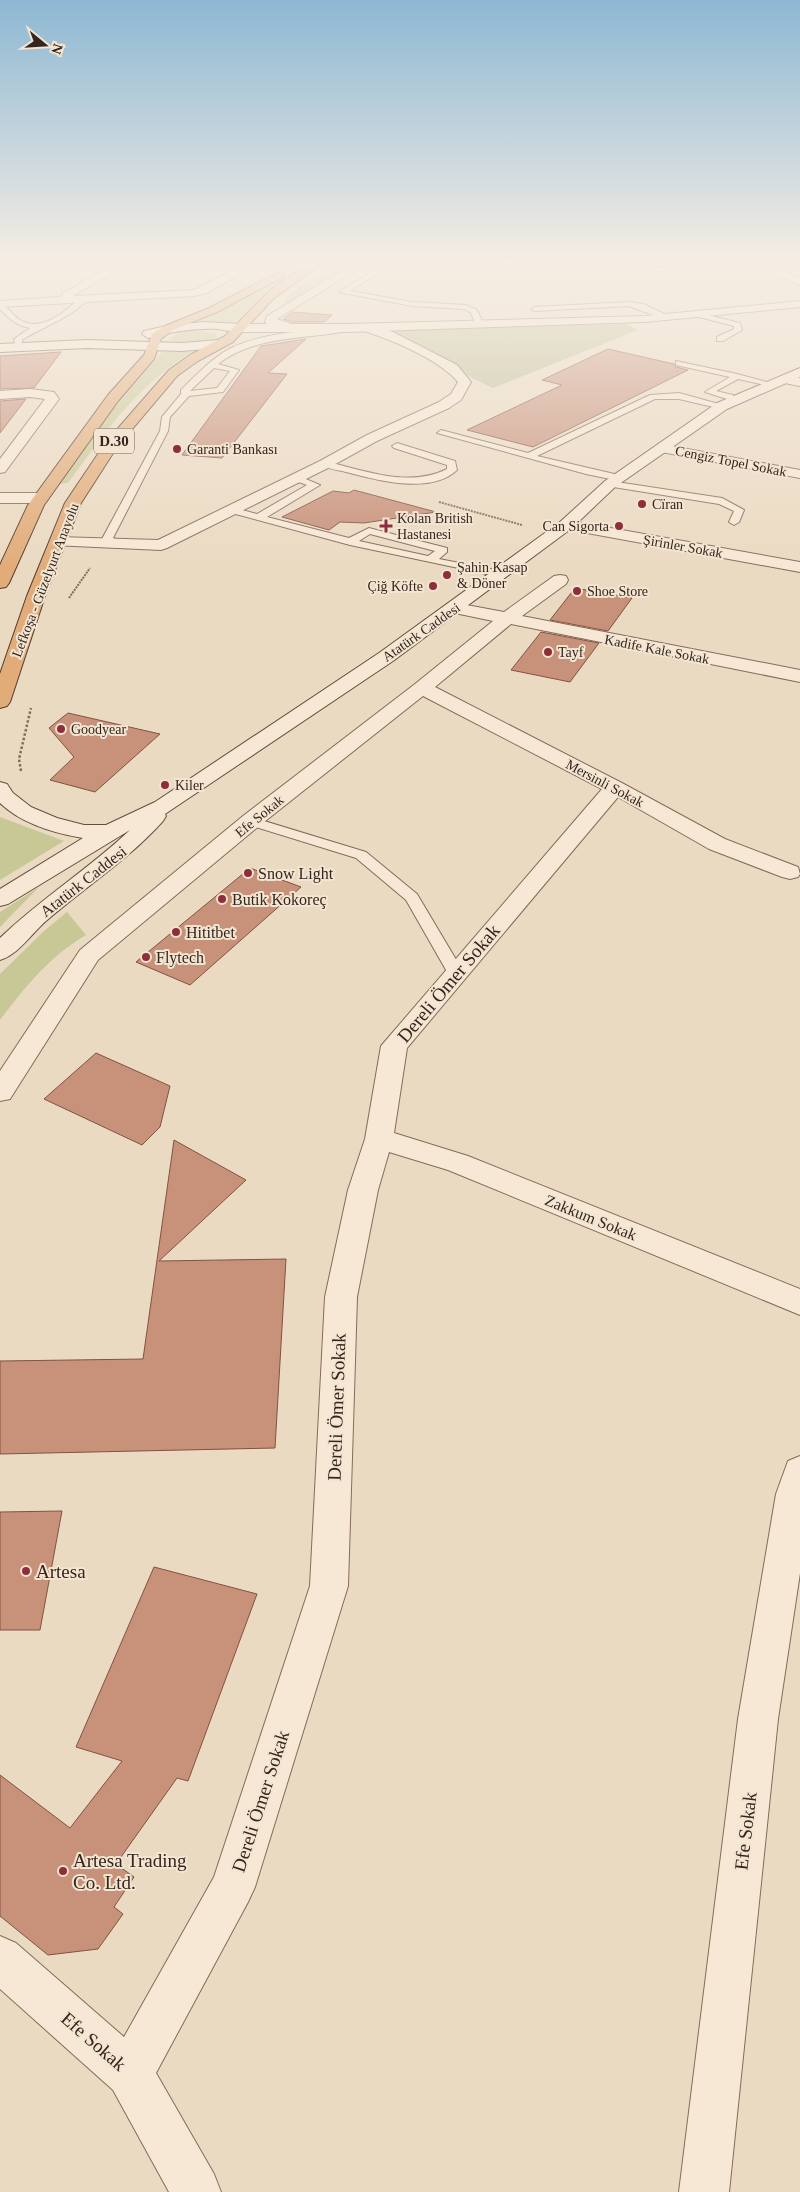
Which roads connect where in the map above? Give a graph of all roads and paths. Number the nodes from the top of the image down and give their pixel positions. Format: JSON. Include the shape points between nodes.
{"nodes":[{"id":1,"x":142,"y":365,"type":"edge"},
{"id":2,"x":185,"y":365,"type":"edge"},
{"id":3,"x":213,"y":365,"type":"edge"},
{"id":4,"x":222,"y":365,"type":"edge"},
{"id":5,"x":447,"y":365,"type":"edge"},
{"id":6,"x":689,"y":365,"type":"edge"},
{"id":7,"x":800,"y":372,"type":"edge"},
{"id":8,"x":737,"y":376,"type":"junction"},
{"id":9,"x":784,"y":379,"type":"junction"},
{"id":10,"x":800,"y":382,"type":"edge"},
{"id":11,"x":770,"y":384,"type":"junction"},
{"id":12,"x":186,"y":394,"type":"junction"},
{"id":13,"x":0,"y":395,"type":"edge"},
{"id":14,"x":730,"y":402,"type":"junction"},
{"id":15,"x":441,"y":433,"type":"dead end"},
{"id":16,"x":397,"y":446,"type":"dead end"},
{"id":17,"x":661,"y":448,"type":"junction"},
{"id":18,"x":529,"y":456,"type":"junction"},
{"id":19,"x":325,"y":464,"type":"junction"},
{"id":20,"x":0,"y":469,"type":"edge"},
{"id":21,"x":800,"y":474,"type":"edge"},
{"id":22,"x":296,"y":478,"type":"junction"},
{"id":23,"x":615,"y":481,"type":"junction"},
{"id":24,"x":0,"y":498,"type":"edge"},
{"id":25,"x":41,"y":498,"type":"junction"},
{"id":26,"x":232,"y":510,"type":"junction"},
{"id":27,"x":259,"y":518,"type":"junction"},
{"id":28,"x":734,"y":522,"type":"dead end"},
{"id":29,"x":566,"y":525,"type":"junction"},
{"id":30,"x":58,"y":542,"type":"junction"},
{"id":31,"x":350,"y":542,"type":"junction"},
{"id":32,"x":113,"y":543,"type":"junction"},
{"id":33,"x":430,"y":560,"type":"junction"},
{"id":34,"x":800,"y":567,"type":"edge"},
{"id":35,"x":501,"y":574,"type":"junction"},
{"id":36,"x":560,"y":580,"type":"dead end"},
{"id":37,"x":0,"y":583,"type":"edge"},
{"id":38,"x":67,"y":599,"type":"dead end"},
{"id":39,"x":456,"y":608,"type":"junction"},
{"id":40,"x":506,"y":619,"type":"junction"},
{"id":41,"x":800,"y":676,"type":"edge"},
{"id":42,"x":422,"y":688,"type":"junction"},
{"id":43,"x":0,"y":702,"type":"edge"},
{"id":44,"x":31,"y":705,"type":"dead end"},
{"id":45,"x":22,"y":776,"type":"dead end"},
{"id":46,"x":615,"y":787,"type":"junction"},
{"id":47,"x":0,"y":788,"type":"edge"},
{"id":48,"x":163,"y":807,"type":"junction"},
{"id":49,"x":251,"y":821,"type":"junction"},
{"id":50,"x":112,"y":830,"type":"junction"},
{"id":51,"x":797,"y":872,"type":"edge"},
{"id":52,"x":0,"y":899,"type":"edge"},
{"id":53,"x":0,"y":952,"type":"edge"},
{"id":54,"x":456,"y":973,"type":"junction"},
{"id":55,"x":0,"y":1092,"type":"edge"},
{"id":56,"x":379,"y":1139,"type":"junction"},
{"id":57,"x":800,"y":1302,"type":"edge"},
{"id":58,"x":800,"y":1472,"type":"edge"},
{"id":59,"x":0,"y":1959,"type":"edge"},
{"id":60,"x":130,"y":2072,"type":"junction"},
{"id":61,"x":196,"y":2192,"type":"edge"},
{"id":62,"x":704,"y":2192,"type":"edge"}],
"edges":[{"from":1,"to":25,"type":"highway","name":"Lefkoşa - Güzelyurt Anayolu","number":"D.30","via":[[113,398]]},
{"from":2,"to":30,"type":"highway","name":"Lefkoşa - Güzelyurt Anayolu","number":"D.30","via":[[173,373],[111,445],[73,503]]},
{"from":3,"to":12,"type":"lane","via":[[184,392]]},
{"from":4,"to":12,"type":"lane","via":[[235,370],[220,390]]},
{"from":5,"to":19,"type":"street","via":[[465,382],[456,397]]},
{"from":6,"to":8,"type":"lane"},
{"from":7,"to":9,"type":"street","name":"Atatürk Caddesi"},
{"from":8,"to":11,"type":"lane"},
{"from":8,"to":14,"type":"lane","via":[[709,392]]},
{"from":9,"to":10,"type":"street"},
{"from":9,"to":11,"type":"street","name":"Atatürk Caddesi"},
{"from":11,"to":14,"type":"street","name":"Atatürk Caddesi"},
{"from":12,"to":32,"type":"lane","via":[[166,417],[164,431],[107,539]]},
{"from":13,"to":20,"type":"street","via":[[42,393],[52,399]]},
{"from":14,"to":17,"type":"street","name":"Atatürk Caddesi"},
{"from":14,"to":18,"type":"lane","via":[[679,396],[653,397]]},
{"from":15,"to":18,"type":"lane"},
{"from":16,"to":19,"type":"lane","via":[[452,463],[452,470],[432,478],[414,480],[386,478]]},
{"from":17,"to":21,"type":"street","name":"Cengiz Topel Sokak"},
{"from":17,"to":23,"type":"street","name":"Atatürk Caddesi"},
{"from":18,"to":23,"type":"lane"},
{"from":19,"to":22,"type":"street"},
{"from":22,"to":26,"type":"street"},
{"from":22,"to":27,"type":"lane","via":[[314,485]]},
{"from":23,"to":28,"type":"lane","via":[[722,501],[739,510]]},
{"from":23,"to":29,"type":"street","name":"Atatürk Caddesi"},
{"from":24,"to":25,"type":"street"},
{"from":25,"to":37,"type":"highway","name":"Lefkoşa - Güzelyurt Anayolu","number":"D.30"},
{"from":26,"to":27,"type":"lane"},
{"from":26,"to":32,"type":"street","via":[[161,545]]},
{"from":27,"to":31,"type":"lane"},
{"from":29,"to":34,"type":"street","name":"Şirinler Sokak"},
{"from":29,"to":35,"type":"street","name":"Atatürk Caddesi"},
{"from":30,"to":32,"type":"street"},
{"from":30,"to":43,"type":"highway","name":"Lefkoşa - Güzelyurt Anayolu","number":"D.30"},
{"from":31,"to":33,"type":"lane"},
{"from":31,"to":33,"type":"lane","via":[[369,530],[443,550]]},
{"from":32,"to":38,"type":"path"},
{"from":33,"to":35,"type":"lane"},
{"from":35,"to":39,"type":"street","name":"Atatürk Caddesi"},
{"from":36,"to":40,"type":"street","name":"Efe Sokak"},
{"from":39,"to":40,"type":"street","name":"Kadife Kale Sokak"},
{"from":39,"to":48,"type":"street","name":"Atatürk Caddesi"},
{"from":40,"to":41,"type":"street","name":"Kadife Kale Sokak"},
{"from":40,"to":42,"type":"street","name":"Efe Sokak"},
{"from":42,"to":46,"type":"street","name":"Mersinli Sokak"},
{"from":42,"to":49,"type":"street","name":"Efe Sokak"},
{"from":44,"to":45,"type":"path","via":[[19,759]]},
{"from":46,"to":51,"type":"street","name":"Mersinli Sokak","via":[[717,844]]},
{"from":46,"to":54,"type":"street","name":"Dereli Ömer Sokak"},
{"from":47,"to":50,"type":"street","via":[[17,807],[54,825],[85,832]]},
{"from":48,"to":50,"type":"street","name":"Atatürk Caddesi"},
{"from":48,"to":53,"type":"street","name":"Atatürk Caddesi","via":[[117,856],[41,913]]},
{"from":49,"to":54,"type":"lane","via":[[362,854],[412,897]]},
{"from":49,"to":55,"type":"street","name":"Efe Sokak","via":[[88,955]]},
{"from":50,"to":52,"type":"street","name":"Atatürk Caddesi"},
{"from":54,"to":56,"type":"street","name":"Dereli Ömer Sokak","via":[[394,1046]]},
{"from":56,"to":57,"type":"street","name":"Zakkum Sokak","via":[[458,1164]]},
{"from":56,"to":60,"type":"street","name":"Dereli Ömer Sokak","via":[[363,1190],[341,1298],[329,1586],[233,1887]]},
{"from":58,"to":62,"type":"street","name":"Efe Sokak","via":[[758,1719]]},
{"from":59,"to":60,"type":"street","name":"Efe Sokak"},
{"from":60,"to":61,"type":"street","name":"Efe Sokak"}]}
